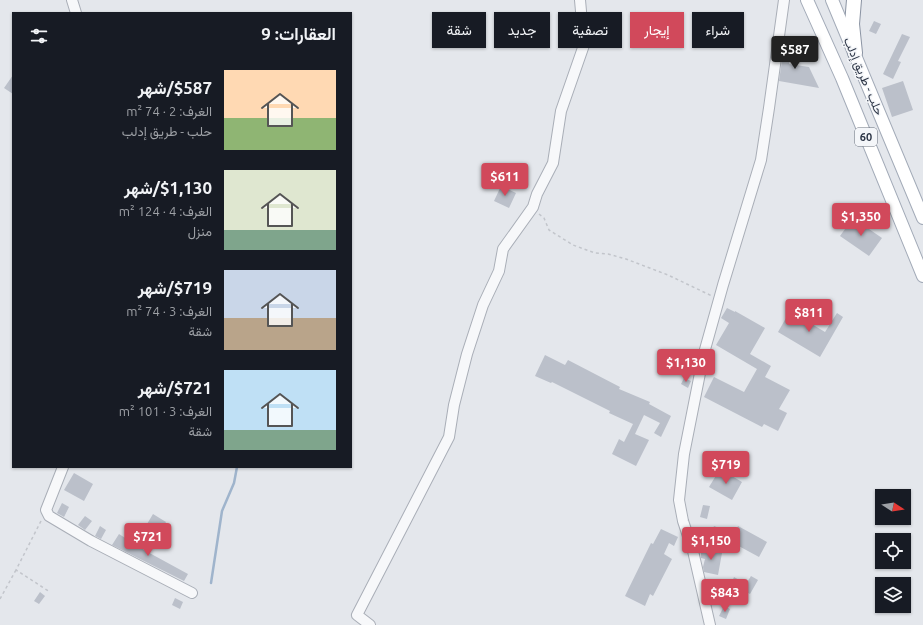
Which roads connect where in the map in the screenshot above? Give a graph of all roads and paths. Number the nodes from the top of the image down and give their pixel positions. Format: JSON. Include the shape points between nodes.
{"nodes":[{"id":1,"x":580,"y":0,"type":"edge"},
{"id":2,"x":784,"y":0,"type":"edge"},
{"id":3,"x":807,"y":0,"type":"edge"},
{"id":4,"x":832,"y":0,"type":"edge"},
{"id":5,"x":854,"y":0,"type":"edge"},
{"id":6,"x":855,"y":53,"type":"junction"},
{"id":7,"x":835,"y":63,"type":"junction"},
{"id":8,"x":533,"y":207,"type":"junction"},
{"id":9,"x":923,"y":218,"type":"edge"},
{"id":10,"x":923,"y":276,"type":"edge"},
{"id":11,"x":719,"y":299,"type":"junction"},
{"id":12,"x":63,"y":468,"type":"edge"},
{"id":13,"x":46,"y":510,"type":"junction"},
{"id":14,"x":16,"y":570,"type":"junction"},
{"id":15,"x":50,"y":592,"type":"dead end"},
{"id":16,"x":192,"y":593,"type":"dead end"},
{"id":17,"x":0,"y":600,"type":"edge"},
{"id":18,"x":370,"y":625,"type":"edge"},
{"id":19,"x":710,"y":625,"type":"edge"}],
"edges":[{"from":1,"to":8,"type":"street","via":[[584,45],[561,111],[553,163]]},
{"from":2,"to":11,"type":"street","via":[[761,160]]},
{"from":3,"to":7,"type":"main road","name":"حلب - طريق إدلب","number":"60"},
{"from":4,"to":6,"type":"main road","name":"حلب - طريق إدلب","number":"60"},
{"from":5,"to":6,"type":"highway","via":[[852,24]]},
{"from":6,"to":7,"type":"main road"},
{"from":6,"to":9,"type":"main road","name":"حلب - طريق إدلب","number":"60"},
{"from":7,"to":10,"type":"main road","name":"حلب - طريق إدلب","number":"60"},
{"from":8,"to":11,"type":"path","via":[[544,218],[549,230],[574,245],[595,254],[626,258]]},
{"from":8,"to":18,"type":"street","via":[[503,249],[499,271],[483,305],[467,354],[454,405],[450,437],[357,615]]},
{"from":11,"to":19,"type":"street","via":[[704,353],[686,446],[680,500]]},
{"from":12,"to":13,"type":"street"},
{"from":13,"to":14,"type":"path"},
{"from":13,"to":16,"type":"street","via":[[50,516],[91,541]]},
{"from":14,"to":15,"type":"path"},
{"from":14,"to":17,"type":"path"}]}
